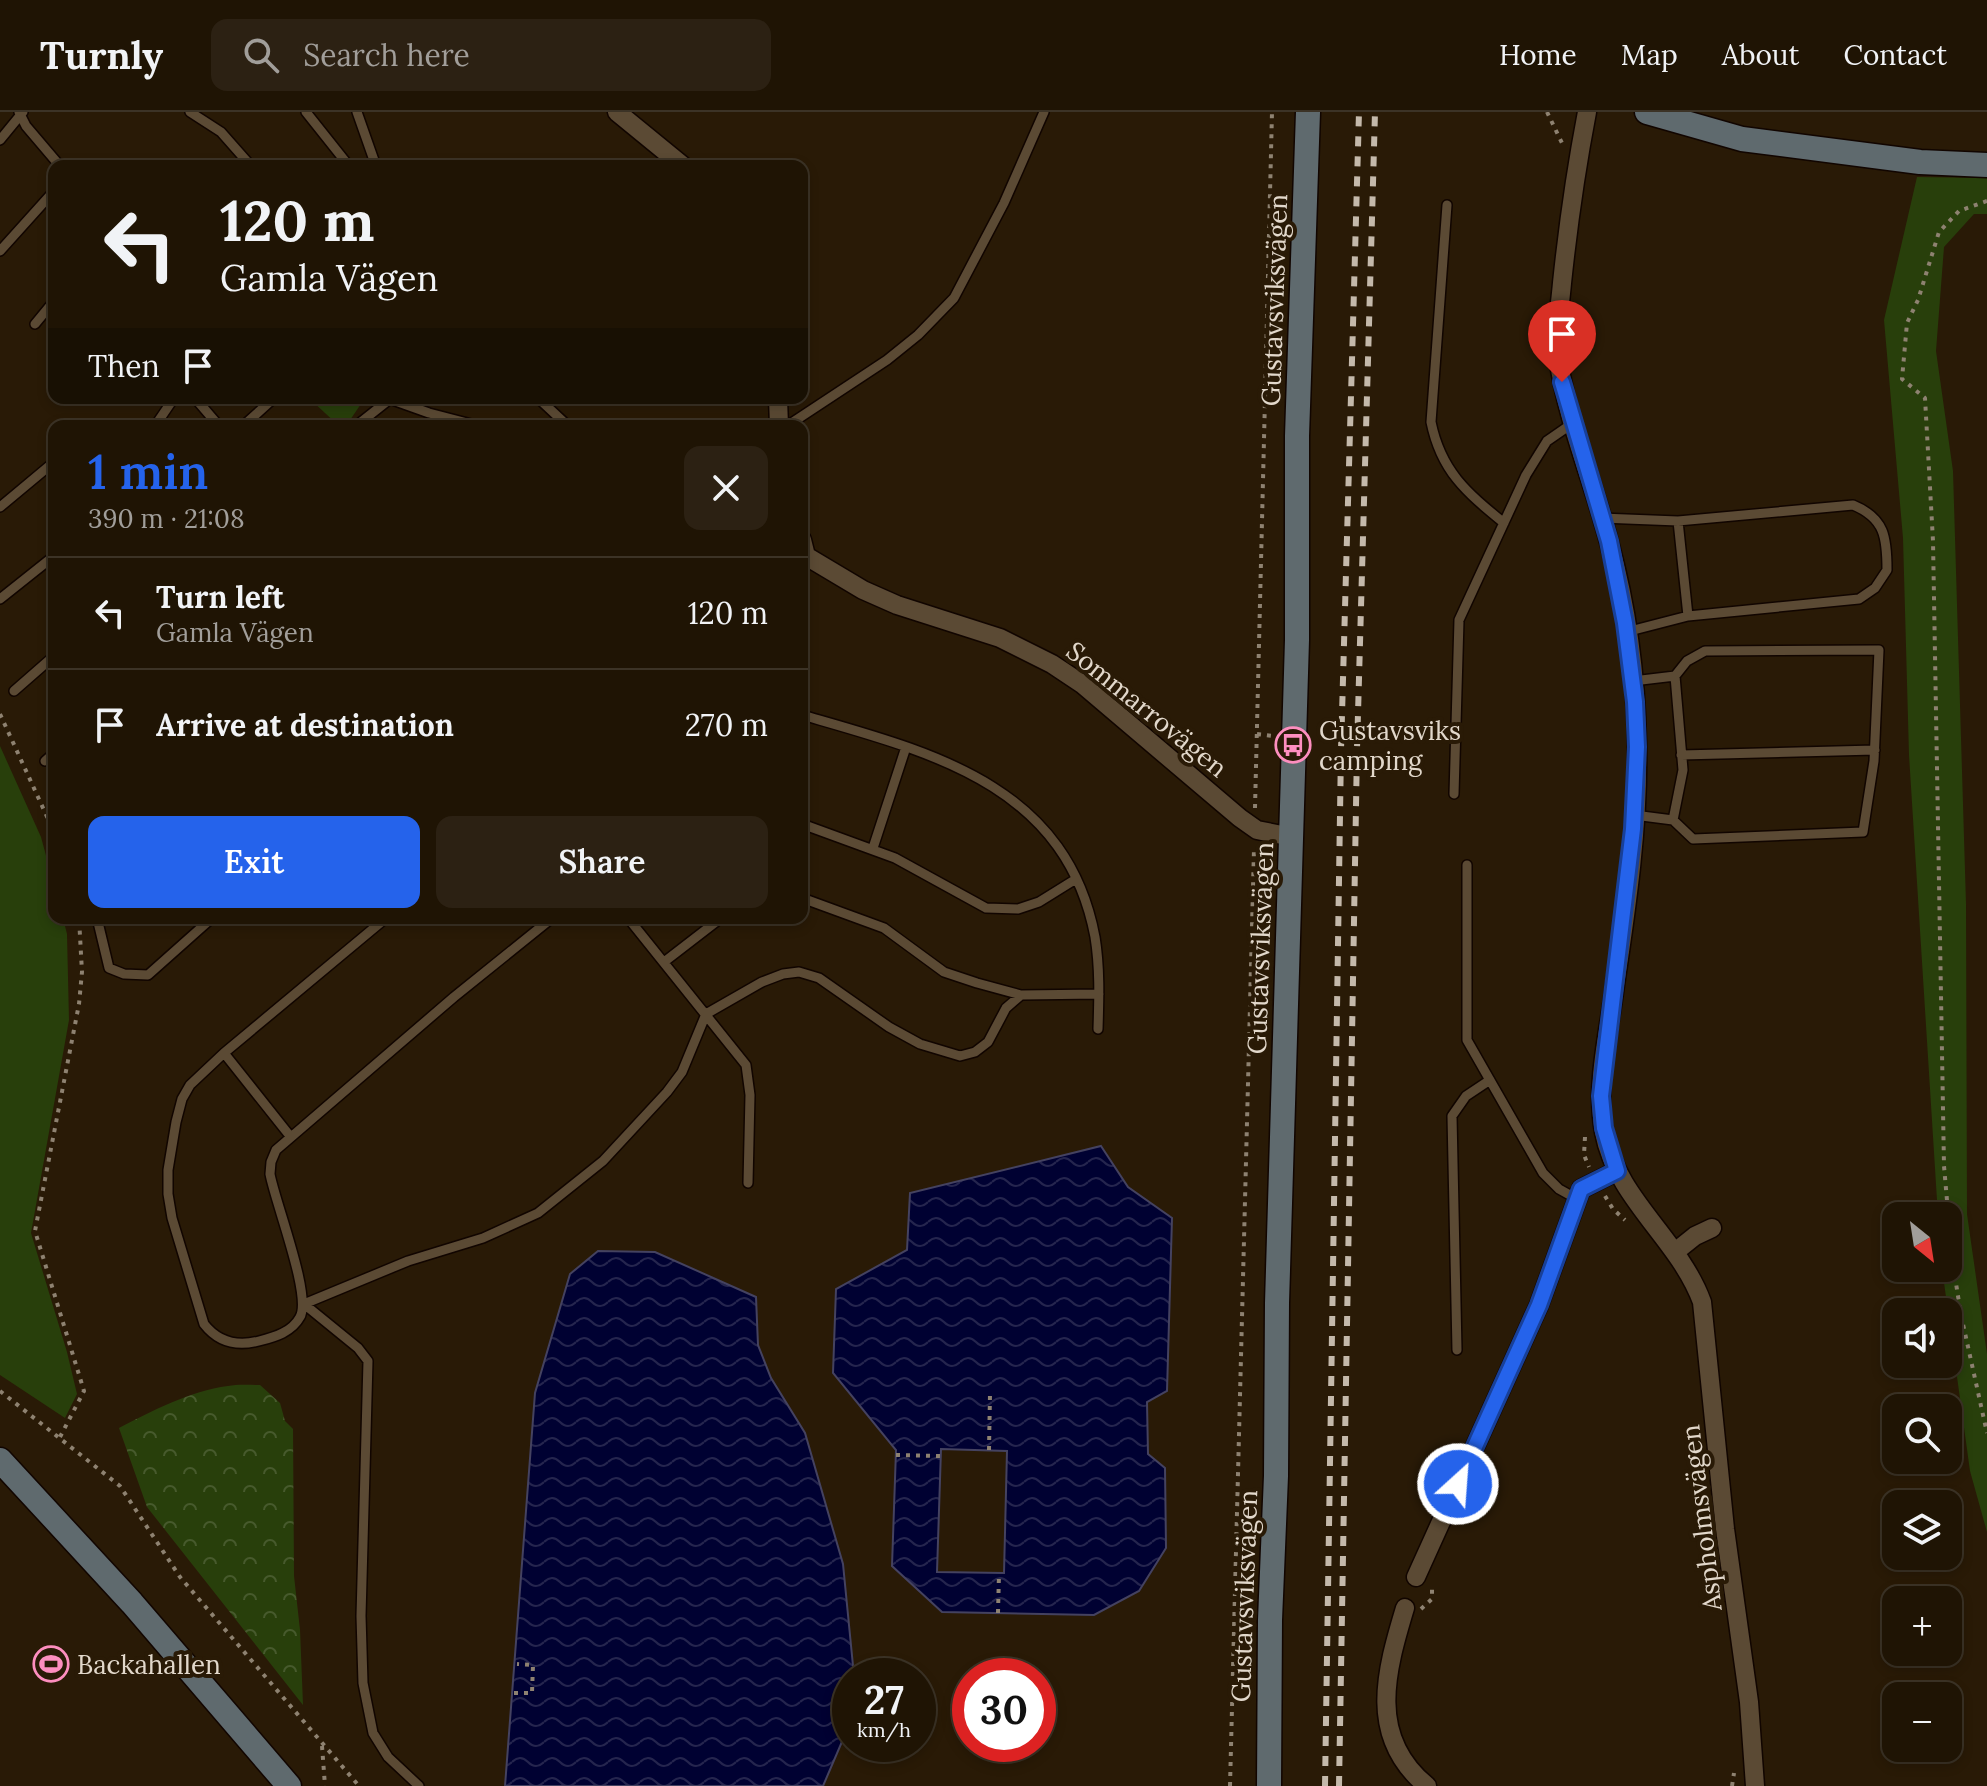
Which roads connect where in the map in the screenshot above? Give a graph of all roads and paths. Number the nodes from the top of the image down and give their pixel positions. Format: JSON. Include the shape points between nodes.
{"nodes":[{"id":1,"x":190,"y":112,"type":"edge"},
{"id":2,"x":306,"y":112,"type":"edge"},
{"id":3,"x":357,"y":112,"type":"edge"},
{"id":4,"x":617,"y":112,"type":"edge"},
{"id":5,"x":1044,"y":112,"type":"edge"},
{"id":6,"x":1272,"y":112,"type":"edge"},
{"id":7,"x":1308,"y":112,"type":"edge"},
{"id":8,"x":1547,"y":112,"type":"edge"},
{"id":9,"x":1587,"y":112,"type":"edge"},
{"id":10,"x":1647,"y":112,"type":"edge"},
{"id":11,"x":21,"y":113,"type":"edge"},
{"id":12,"x":0,"y":140,"type":"edge"},
{"id":13,"x":1563,"y":143,"type":"dead end"},
{"id":14,"x":55,"y":160,"type":"edge"},
{"id":15,"x":246,"y":160,"type":"edge"},
{"id":16,"x":344,"y":160,"type":"edge"},
{"id":17,"x":374,"y":160,"type":"edge"},
{"id":18,"x":676,"y":160,"type":"edge"},
{"id":19,"x":1987,"y":165,"type":"edge"},
{"id":20,"x":48,"y":198,"type":"edge"},
{"id":21,"x":1987,"y":201,"type":"edge"},
{"id":22,"x":1447,"y":205,"type":"dead end"},
{"id":23,"x":0,"y":251,"type":"edge"},
{"id":24,"x":48,"y":308,"type":"edge"},
{"id":25,"x":35,"y":324,"type":"dead end"},
{"id":26,"x":200,"y":404,"type":"edge"},
{"id":27,"x":267,"y":404,"type":"edge"},
{"id":28,"x":381,"y":404,"type":"edge"},
{"id":29,"x":405,"y":404,"type":"edge"},
{"id":30,"x":544,"y":404,"type":"edge"},
{"id":31,"x":214,"y":420,"type":"edge"},
{"id":32,"x":250,"y":420,"type":"edge"},
{"id":33,"x":363,"y":420,"type":"edge"},
{"id":34,"x":452,"y":420,"type":"edge"},
{"id":35,"x":562,"y":420,"type":"edge"},
{"id":36,"x":796,"y":420,"type":"edge"},
{"id":37,"x":1573,"y":423,"type":"junction"},
{"id":38,"x":48,"y":467,"type":"edge"},
{"id":39,"x":0,"y":507,"type":"edge"},
{"id":40,"x":1601,"y":518,"type":"junction"},
{"id":41,"x":1678,"y":521,"type":"junction"},
{"id":42,"x":1504,"y":523,"type":"junction"},
{"id":43,"x":808,"y":554,"type":"edge"},
{"id":44,"x":48,"y":561,"type":"edge"},
{"id":45,"x":0,"y":599,"type":"edge"},
{"id":46,"x":1688,"y":616,"type":"junction"},
{"id":47,"x":1626,"y":632,"type":"junction"},
{"id":48,"x":48,"y":661,"type":"edge"},
{"id":49,"x":1675,"y":676,"type":"junction"},
{"id":50,"x":1633,"y":681,"type":"junction"},
{"id":51,"x":14,"y":691,"type":"dead end"},
{"id":52,"x":0,"y":714,"type":"edge"},
{"id":53,"x":808,"y":717,"type":"edge"},
{"id":54,"x":1257,"y":734,"type":"junction"},
{"id":55,"x":1273,"y":736,"type":"dead end"},
{"id":56,"x":906,"y":747,"type":"junction"},
{"id":57,"x":1875,"y":750,"type":"junction"},
{"id":58,"x":1681,"y":755,"type":"junction"},
{"id":59,"x":48,"y":758,"type":"edge"},
{"id":60,"x":45,"y":761,"type":"dead end"},
{"id":61,"x":1454,"y":794,"type":"dead end"},
{"id":62,"x":1634,"y":815,"type":"junction"},
{"id":63,"x":48,"y":819,"type":"edge"},
{"id":64,"x":1673,"y":820,"type":"junction"},
{"id":65,"x":808,"y":826,"type":"edge"},
{"id":66,"x":1254,"y":828,"type":"junction"},
{"id":67,"x":1292,"y":837,"type":"junction"},
{"id":68,"x":873,"y":848,"type":"junction"},
{"id":69,"x":1467,"y":865,"type":"dead end"},
{"id":70,"x":1076,"y":879,"type":"junction"},
{"id":71,"x":808,"y":900,"type":"edge"},
{"id":72,"x":79,"y":924,"type":"edge"},
{"id":73,"x":98,"y":924,"type":"edge"},
{"id":74,"x":205,"y":924,"type":"edge"},
{"id":75,"x":379,"y":924,"type":"edge"},
{"id":76,"x":545,"y":924,"type":"edge"},
{"id":77,"x":633,"y":924,"type":"edge"},
{"id":78,"x":713,"y":924,"type":"edge"},
{"id":79,"x":664,"y":962,"type":"junction"},
{"id":80,"x":1099,"y":994,"type":"junction"},
{"id":81,"x":1021,"y":995,"type":"junction"},
{"id":82,"x":706,"y":1014,"type":"junction"},
{"id":83,"x":1098,"y":1029,"type":"dead end"},
{"id":84,"x":224,"y":1053,"type":"junction"},
{"id":85,"x":1490,"y":1080,"type":"junction"},
{"id":86,"x":290,"y":1136,"type":"junction"},
{"id":87,"x":1617,"y":1171,"type":"junction"},
{"id":88,"x":748,"y":1183,"type":"dead end"},
{"id":89,"x":1577,"y":1199,"type":"junction"},
{"id":90,"x":1712,"y":1228,"type":"dead end"},
{"id":91,"x":1675,"y":1252,"type":"junction"},
{"id":92,"x":304,"y":1304,"type":"junction"},
{"id":93,"x":1457,"y":1350,"type":"dead end"},
{"id":94,"x":0,"y":1391,"type":"edge"},
{"id":95,"x":990,"y":1394,"type":"dead end"},
{"id":96,"x":1987,"y":1433,"type":"edge"},
{"id":97,"x":60,"y":1437,"type":"junction"},
{"id":98,"x":989,"y":1450,"type":"dead end"},
{"id":99,"x":896,"y":1455,"type":"dead end"},
{"id":100,"x":941,"y":1456,"type":"dead end"},
{"id":101,"x":5,"y":1468,"type":"edge"},
{"id":102,"x":999,"y":1573,"type":"dead end"},
{"id":103,"x":1416,"y":1577,"type":"dead end"},
{"id":104,"x":1405,"y":1608,"type":"dead end"},
{"id":105,"x":998,"y":1613,"type":"dead end"},
{"id":106,"x":517,"y":1664,"type":"dead end"},
{"id":107,"x":514,"y":1693,"type":"dead end"},
{"id":108,"x":322,"y":1743,"type":"junction"},
{"id":109,"x":289,"y":1786,"type":"edge"},
{"id":110,"x":325,"y":1786,"type":"edge"},
{"id":111,"x":359,"y":1786,"type":"edge"},
{"id":112,"x":419,"y":1786,"type":"edge"},
{"id":113,"x":1230,"y":1786,"type":"edge"},
{"id":114,"x":1269,"y":1786,"type":"edge"},
{"id":115,"x":1427,"y":1786,"type":"edge"},
{"id":116,"x":1755,"y":1786,"type":"edge"}],
"edges":[{"from":1,"to":15,"type":"lane","via":[[221,132]]},
{"from":2,"to":16,"type":"lane"},
{"from":3,"to":17,"type":"lane"},
{"from":4,"to":18,"type":"street"},
{"from":5,"to":36,"type":"lane","via":[[954,298],[887,360]]},
{"from":6,"to":54,"type":"path"},
{"from":7,"to":67,"type":"street","name":"Gustavsviksvägen"},
{"from":8,"to":13,"type":"path"},
{"from":9,"to":37,"type":"street","name":"Aspholmsvägen","via":[[1559,317],[1558,353]]},
{"from":10,"to":19,"type":"street","via":[[1742,139],[1920,162]]},
{"from":11,"to":12,"type":"lane"},
{"from":11,"to":14,"type":"lane"},
{"from":20,"to":23,"type":"lane"},
{"from":21,"to":96,"type":"path","via":[[1959,211],[1939,232],[1907,323],[1902,379],[1925,398],[1933,541],[1944,1166],[1954,1272]]},
{"from":22,"to":42,"type":"lane","via":[[1431,422],[1447,468],[1468,494]]},
{"from":24,"to":25,"type":"lane"},
{"from":26,"to":31,"type":"lane"},
{"from":27,"to":32,"type":"lane"},
{"from":28,"to":33,"type":"lane"},
{"from":29,"to":34,"type":"lane"},
{"from":30,"to":35,"type":"lane"},
{"from":37,"to":40,"type":"street","name":"Aspholmsvägen"},
{"from":37,"to":42,"type":"lane","via":[[1547,441]]},
{"from":38,"to":39,"type":"lane"},
{"from":40,"to":41,"type":"lane"},
{"from":40,"to":47,"type":"street","name":"Aspholmsvägen"},
{"from":41,"to":46,"type":"lane"},
{"from":41,"to":46,"type":"lane","via":[[1853,505],[1870,512],[1883,529],[1887,551],[1887,570],[1859,599]]},
{"from":42,"to":61,"type":"lane","via":[[1459,620]]},
{"from":43,"to":66,"type":"street","name":"Sommarrovägen","via":[[863,590],[1000,638],[1052,664]]},
{"from":44,"to":45,"type":"lane"},
{"from":46,"to":47,"type":"lane"},
{"from":47,"to":50,"type":"street","name":"Aspholmsvägen"},
{"from":48,"to":51,"type":"lane"},
{"from":49,"to":50,"type":"lane"},
{"from":49,"to":57,"type":"lane","via":[[1705,651],[1879,650]]},
{"from":49,"to":58,"type":"lane"},
{"from":50,"to":62,"type":"street","name":"Aspholmsvägen"},
{"from":52,"to":63,"type":"path"},
{"from":53,"to":56,"type":"lane"},
{"from":54,"to":55,"type":"path"},
{"from":54,"to":66,"type":"path"},
{"from":56,"to":68,"type":"lane"},
{"from":56,"to":70,"type":"lane","via":[[993,785],[1043,828]]},
{"from":57,"to":58,"type":"lane"},
{"from":57,"to":64,"type":"lane","via":[[1863,832],[1693,839]]},
{"from":58,"to":64,"type":"lane"},
{"from":59,"to":60,"type":"lane"},
{"from":62,"to":64,"type":"lane"},
{"from":62,"to":87,"type":"street","name":"Aspholmsvägen","via":[[1601,1096]]},
{"from":65,"to":68,"type":"lane"},
{"from":66,"to":67,"type":"street","name":"Sommarrovägen"},
{"from":66,"to":113,"type":"path"},
{"from":67,"to":114,"type":"street","name":"Gustavsviksvägen"},
{"from":68,"to":70,"type":"lane","via":[[986,908],[1029,906]]},
{"from":69,"to":85,"type":"lane","via":[[1467,1040]]},
{"from":70,"to":80,"type":"lane","via":[[1094,937]]},
{"from":71,"to":81,"type":"lane","via":[[884,928],[944,972]]},
{"from":72,"to":97,"type":"path","via":[[79,1004],[35,1231],[84,1391]]},
{"from":73,"to":74,"type":"lane","via":[[109,968],[148,975]]},
{"from":75,"to":84,"type":"lane"},
{"from":76,"to":86,"type":"lane"},
{"from":77,"to":79,"type":"lane"},
{"from":78,"to":79,"type":"lane"},
{"from":79,"to":82,"type":"lane"},
{"from":80,"to":81,"type":"lane"},
{"from":80,"to":83,"type":"lane"},
{"from":81,"to":82,"type":"lane","via":[[1006,1008],[988,1042],[960,1056],[920,1044],[819,978],[799,972],[762,982]]},
{"from":82,"to":88,"type":"lane","via":[[736,1050],[749,1077]]},
{"from":82,"to":92,"type":"lane","via":[[682,1072],[667,1092],[603,1161],[538,1213]]},
{"from":84,"to":86,"type":"lane"},
{"from":84,"to":92,"type":"lane","via":[[182,1099],[168,1170],[172,1218],[199,1312],[213,1336],[250,1343],[289,1330]]},
{"from":85,"to":89,"type":"lane","via":[[1543,1173]]},
{"from":85,"to":93,"type":"lane","via":[[1466,1096],[1452,1116]]},
{"from":86,"to":92,"type":"lane","via":[[276,1150],[270,1174]]},
{"from":87,"to":89,"type":"street","via":[[1581,1189]]},
{"from":87,"to":91,"type":"street","name":"Aspholmsvägen"},
{"from":89,"to":103,"type":"street","via":[[1539,1305]]},
{"from":90,"to":91,"type":"street"},
{"from":91,"to":116,"type":"street","name":"Aspholmsvägen","via":[[1702,1302]]},
{"from":92,"to":112,"type":"lane","via":[[368,1361],[363,1683],[373,1733],[388,1757]]},
{"from":94,"to":97,"type":"path"},
{"from":95,"to":98,"type":"path"},
{"from":97,"to":108,"type":"path","via":[[120,1486],[180,1577]]},
{"from":99,"to":100,"type":"path"},
{"from":101,"to":109,"type":"street","via":[[111,1580]]},
{"from":102,"to":105,"type":"path"},
{"from":104,"to":115,"type":"street","via":[[1386,1676],[1387,1710],[1403,1761]]},
{"from":106,"to":107,"type":"path","via":[[533,1665],[532,1693]]},
{"from":108,"to":110,"type":"path"},
{"from":108,"to":111,"type":"path"}]}
